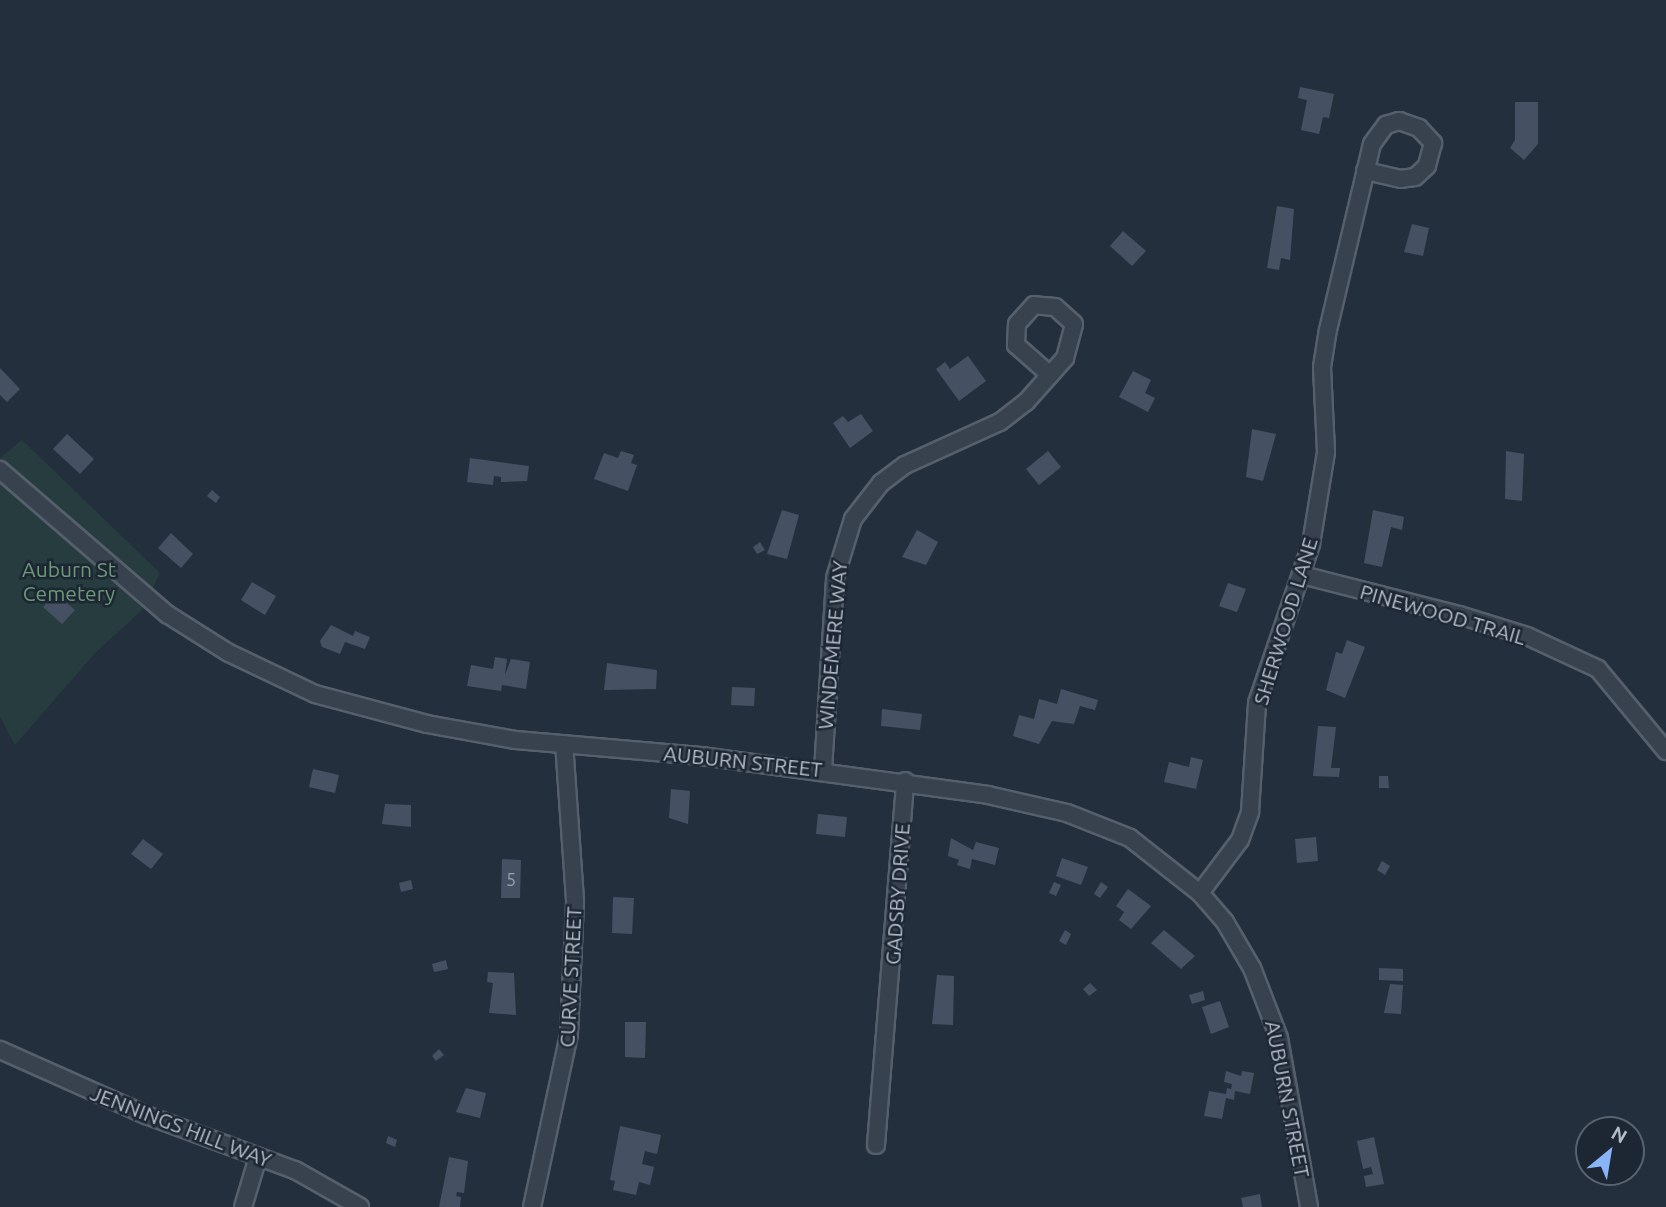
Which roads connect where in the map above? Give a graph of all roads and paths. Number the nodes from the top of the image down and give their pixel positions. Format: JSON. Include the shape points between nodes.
{"nodes":[{"id":1,"x":1366,"y":171,"type":"junction"},
{"id":2,"x":1050,"y":375,"type":"junction"},
{"id":3,"x":0,"y":470,"type":"edge"},
{"id":4,"x":1302,"y":575,"type":"junction"},
{"id":5,"x":564,"y":744,"type":"junction"},
{"id":6,"x":1666,"y":751,"type":"edge"},
{"id":7,"x":822,"y":770,"type":"junction"},
{"id":8,"x":905,"y":781,"type":"junction"},
{"id":9,"x":1200,"y":893,"type":"junction"},
{"id":10,"x":0,"y":1050,"type":"edge"},
{"id":11,"x":876,"y":1145,"type":"dead end"},
{"id":12,"x":258,"y":1157,"type":"junction"},
{"id":13,"x":243,"y":1207,"type":"edge"},
{"id":14,"x":360,"y":1207,"type":"edge"},
{"id":15,"x":532,"y":1207,"type":"edge"},
{"id":16,"x":1309,"y":1207,"type":"edge"}],
"edges":[{"from":1,"to":1,"type":"street","name":"SHERWOOD LANE","via":[[1372,144],[1386,125],[1410,123],[1433,143],[1427,166],[1415,177],[1401,179]]},
{"from":1,"to":4,"type":"street","name":"SHERWOOD LANE","via":[[1322,367],[1323,480]]},
{"from":2,"to":2,"type":"street","name":"WINDEMERE WAY","via":[[1065,358],[1074,324],[1055,307],[1034,305],[1017,324],[1016,345],[1027,360]]},
{"from":2,"to":7,"type":"street","name":"WINDEMERE WAY","via":[[1026,402],[993,426],[892,474],[853,519],[835,578]]},
{"from":3,"to":5,"type":"street","name":"AUBURN STREET","via":[[146,599],[268,673],[326,698],[427,724]]},
{"from":4,"to":6,"type":"street","name":"PINEWOOD TRAIL","via":[[1527,636],[1598,669]]},
{"from":4,"to":9,"type":"street","name":"SHERWOOD LANE","via":[[1257,703],[1248,822],[1230,855]]},
{"from":5,"to":7,"type":"street","name":"AUBURN STREET"},
{"from":5,"to":15,"type":"street","name":"CURVE STREET","via":[[575,900],[569,1034]]},
{"from":7,"to":8,"type":"street","name":"AUBURN STREET"},
{"from":8,"to":9,"type":"street","name":"AUBURN STREET","via":[[1018,801],[1100,823],[1144,847]]},
{"from":8,"to":11,"type":"street","name":"GADSBY DRIVE"},
{"from":9,"to":16,"type":"street","name":"AUBURN STREET","via":[[1244,952],[1274,1019]]},
{"from":10,"to":12,"type":"street","name":"JENNINGS HILL WAY","via":[[146,1115]]},
{"from":12,"to":13,"type":"street"},
{"from":12,"to":14,"type":"street","name":"JENNINGS HILL WAY","via":[[321,1183]]}]}
